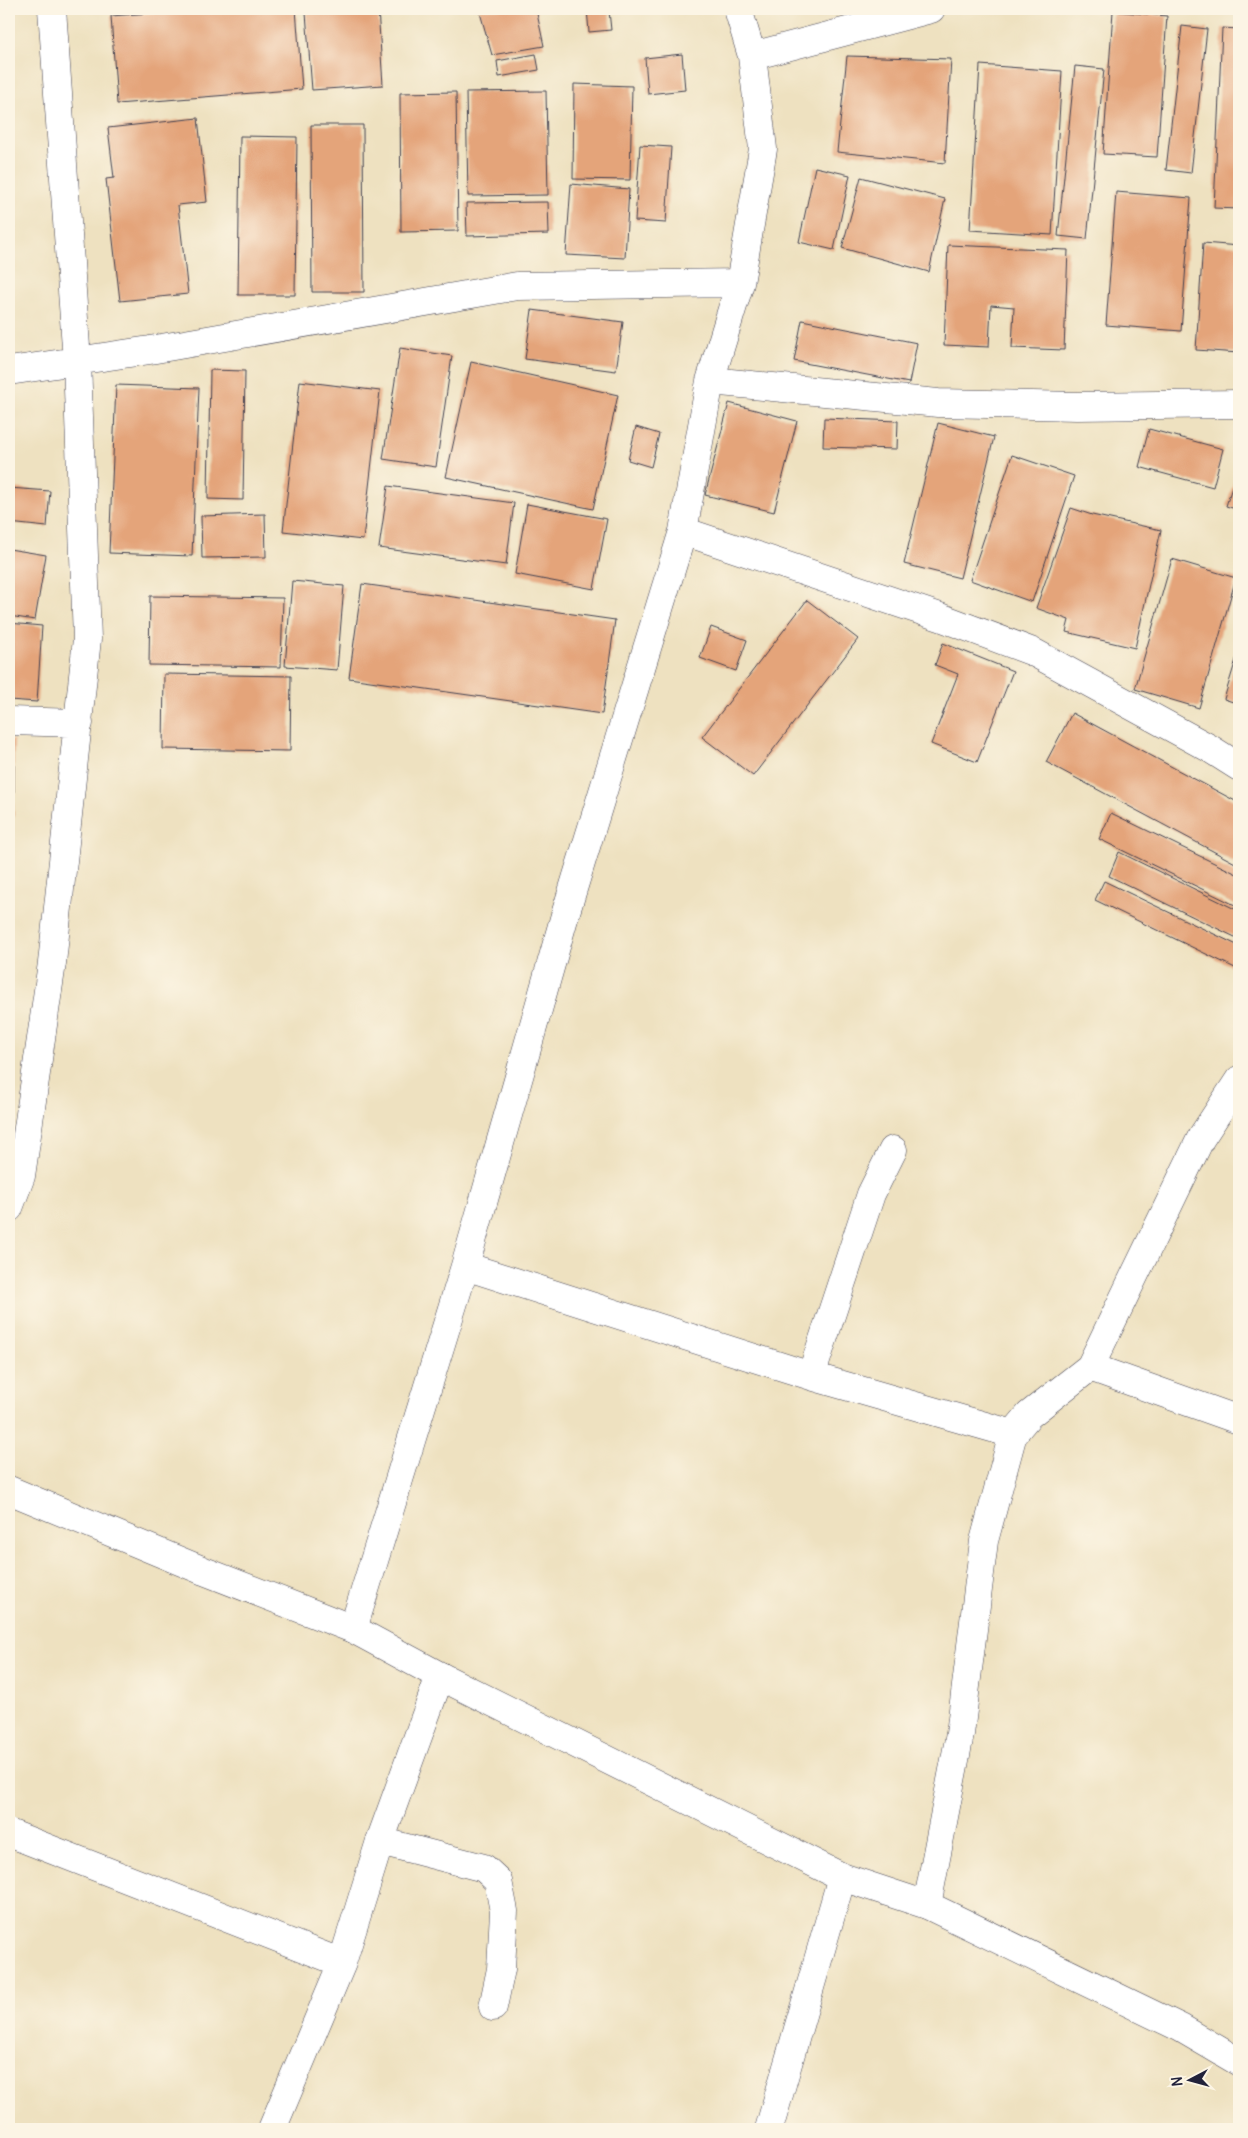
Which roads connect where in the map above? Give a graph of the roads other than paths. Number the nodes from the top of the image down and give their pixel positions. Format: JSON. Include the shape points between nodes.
{"nodes":[{"id":1,"x":52,"y":9,"type":"edge"},
{"id":2,"x":738,"y":9,"type":"edge"},
{"id":3,"x":931,"y":9,"type":"edge"},
{"id":4,"x":752,"y":56,"type":"junction"},
{"id":5,"x":740,"y":283,"type":"junction"},
{"id":6,"x":77,"y":361,"type":"junction"},
{"id":7,"x":9,"y":371,"type":"edge"},
{"id":8,"x":710,"y":381,"type":"junction"},
{"id":9,"x":1239,"y":404,"type":"edge"},
{"id":10,"x":683,"y":531,"type":"junction"},
{"id":11,"x":9,"y":721,"type":"edge"},
{"id":12,"x":79,"y":723,"type":"junction"},
{"id":13,"x":1239,"y":767,"type":"edge"},
{"id":14,"x":1239,"y":1080,"type":"edge"},
{"id":15,"x":893,"y":1150,"type":"dead end"},
{"id":16,"x":9,"y":1208,"type":"edge"},
{"id":17,"x":465,"y":1266,"type":"junction"},
{"id":18,"x":1090,"y":1367,"type":"junction"},
{"id":19,"x":811,"y":1376,"type":"junction"},
{"id":20,"x":1239,"y":1420,"type":"edge"},
{"id":21,"x":1013,"y":1434,"type":"junction"},
{"id":22,"x":9,"y":1490,"type":"edge"},
{"id":23,"x":353,"y":1629,"type":"junction"},
{"id":24,"x":440,"y":1676,"type":"junction"},
{"id":25,"x":9,"y":1833,"type":"edge"},
{"id":26,"x":380,"y":1841,"type":"junction"},
{"id":27,"x":842,"y":1877,"type":"junction"},
{"id":28,"x":927,"y":1905,"type":"junction"},
{"id":29,"x":342,"y":1963,"type":"junction"},
{"id":30,"x":493,"y":2007,"type":"dead end"},
{"id":31,"x":1239,"y":2062,"type":"edge"},
{"id":32,"x":272,"y":2129,"type":"edge"},
{"id":33,"x":769,"y":2129,"type":"edge"}],
"edges":[{"from":1,"to":6,"type":"street"},
{"from":2,"to":4,"type":"street"},
{"from":3,"to":4,"type":"street"},
{"from":4,"to":5,"type":"street","via":[[763,149]]},
{"from":5,"to":6,"type":"street","via":[[517,286]]},
{"from":5,"to":8,"type":"street"},
{"from":6,"to":7,"type":"street"},
{"from":6,"to":12,"type":"street","via":[[86,639]]},
{"from":8,"to":9,"type":"street","via":[[938,403],[1077,406]]},
{"from":8,"to":10,"type":"street"},
{"from":10,"to":13,"type":"street","via":[[1033,652]]},
{"from":10,"to":17,"type":"street","via":[[565,915]]},
{"from":11,"to":12,"type":"street"},
{"from":12,"to":16,"type":"street","via":[[49,983],[20,1176]]},
{"from":14,"to":18,"type":"street","via":[[1201,1138]]},
{"from":15,"to":19,"type":"street","via":[[870,1194]]},
{"from":17,"to":19,"type":"street"},
{"from":17,"to":23,"type":"street"},
{"from":18,"to":20,"type":"street"},
{"from":18,"to":21,"type":"street","via":[[1029,1415]]},
{"from":19,"to":21,"type":"street"},
{"from":21,"to":28,"type":"street","via":[[984,1541],[960,1734]]},
{"from":22,"to":23,"type":"street"},
{"from":23,"to":24,"type":"street"},
{"from":24,"to":26,"type":"street"},
{"from":24,"to":27,"type":"street"},
{"from":25,"to":29,"type":"street"},
{"from":26,"to":29,"type":"street"},
{"from":26,"to":30,"type":"street","via":[[484,1868],[498,1881],[504,1911],[501,1969]]},
{"from":27,"to":28,"type":"street"},
{"from":27,"to":33,"type":"street"},
{"from":28,"to":31,"type":"street","via":[[1182,2028]]},
{"from":29,"to":32,"type":"street"}]}
